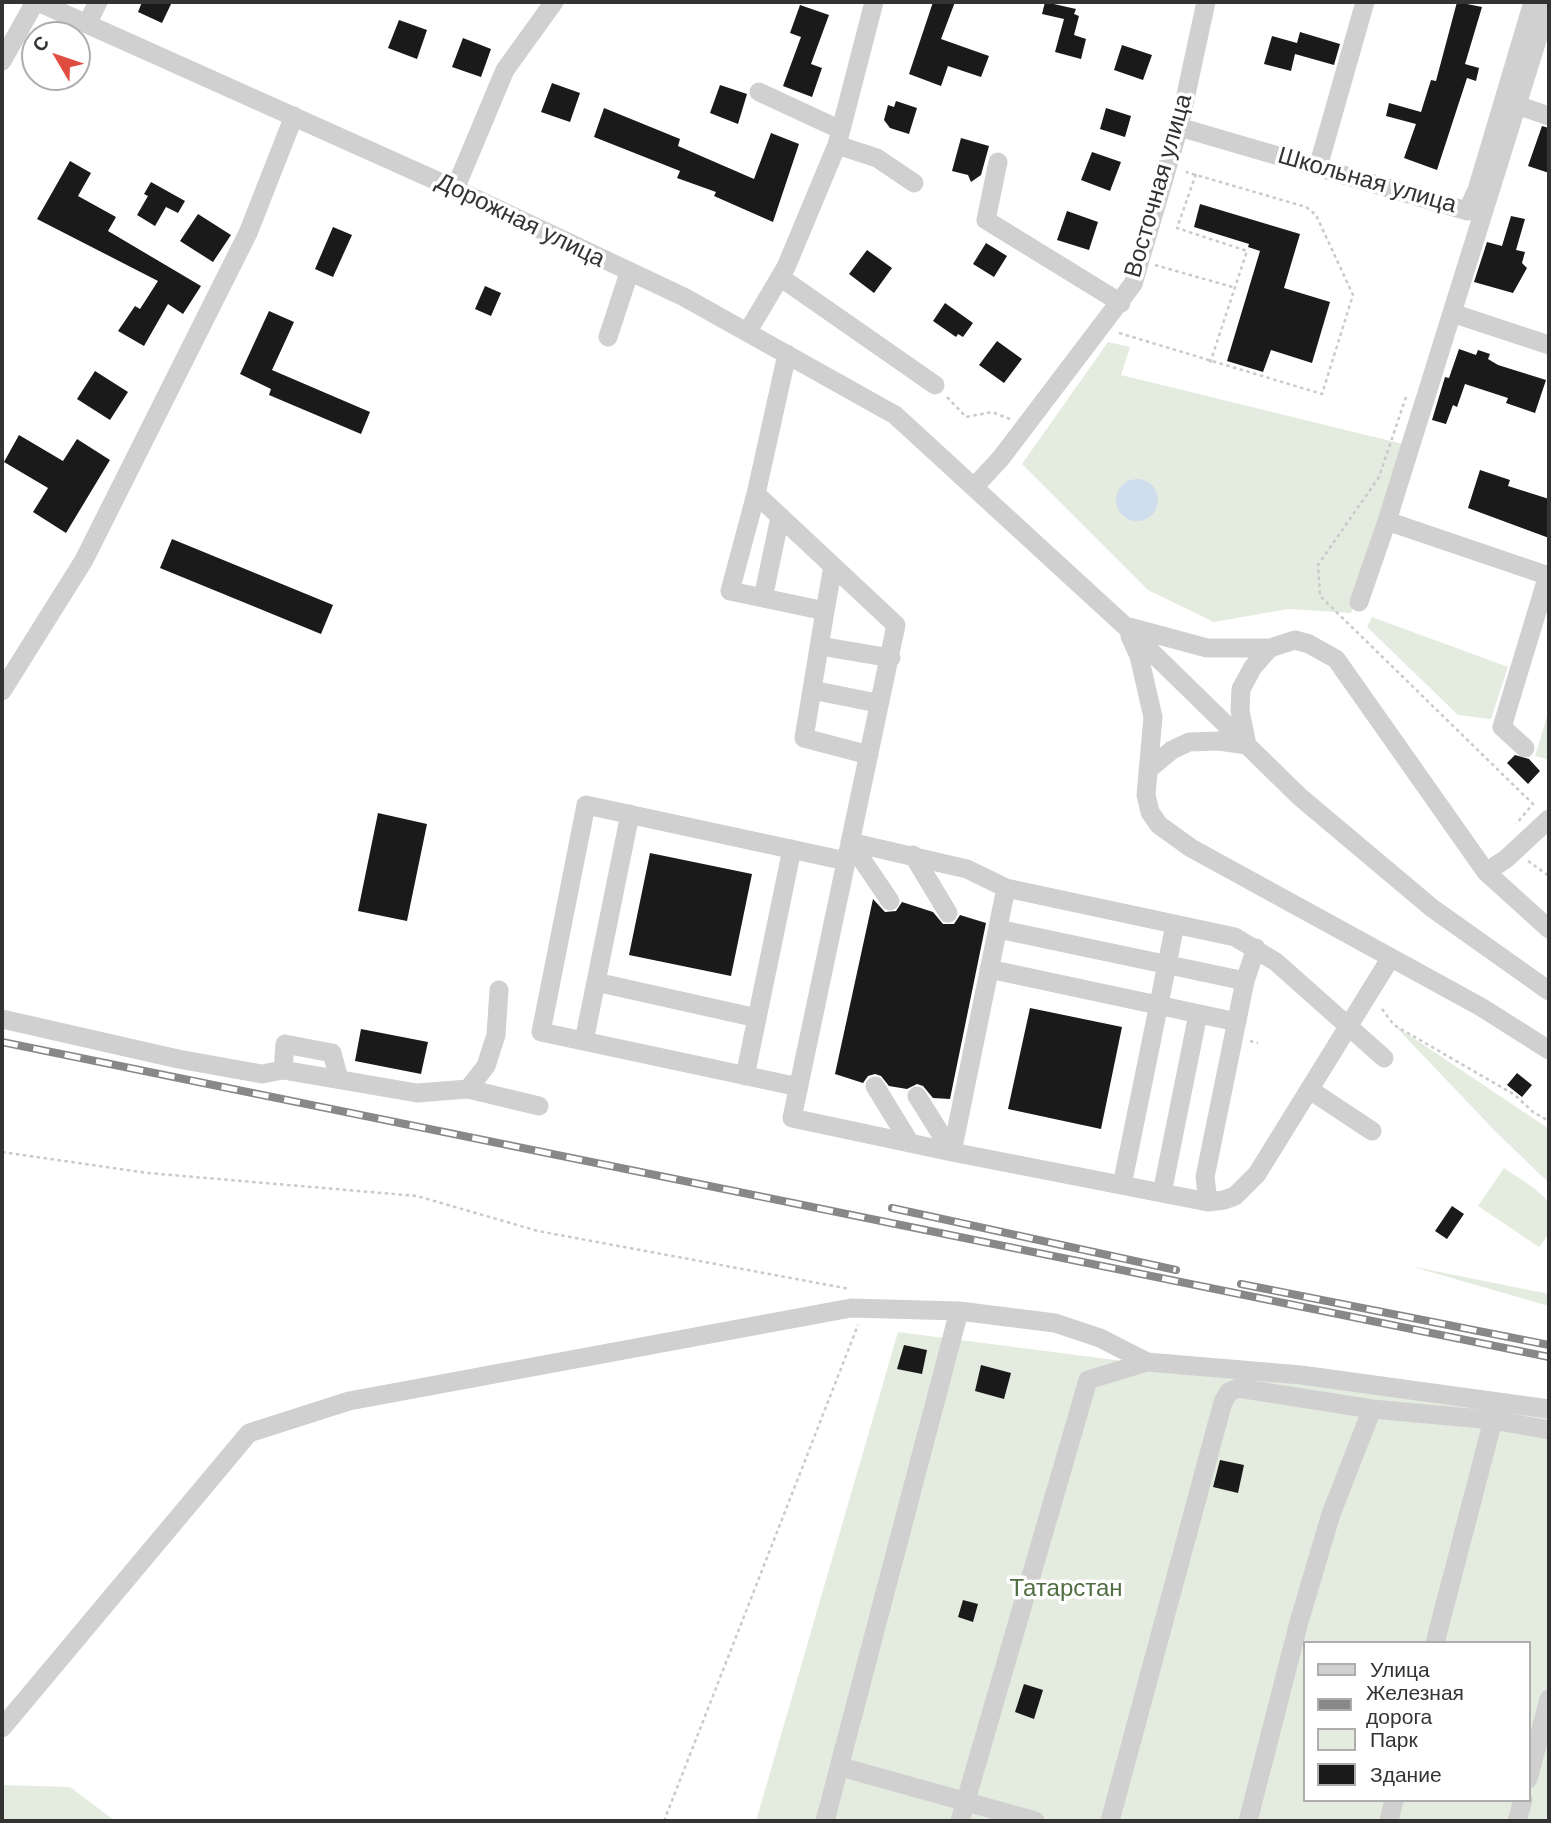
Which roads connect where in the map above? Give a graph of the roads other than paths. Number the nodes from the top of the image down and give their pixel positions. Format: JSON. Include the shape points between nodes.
{"nodes":[{"id":1,"x":37,"y":2,"type":"edge"},
{"id":2,"x":98,"y":2,"type":"edge"},
{"id":3,"x":554,"y":2,"type":"edge"},
{"id":4,"x":874,"y":2,"type":"edge"},
{"id":5,"x":1206,"y":2,"type":"edge"},
{"id":6,"x":1365,"y":2,"type":"edge"},
{"id":7,"x":1533,"y":2,"type":"edge"},
{"id":8,"x":1549,"y":2,"type":"edge"},
{"id":9,"x":85,"y":21,"type":"edge"},
{"id":10,"x":88,"y":21,"type":"edge"},
{"id":11,"x":91,"y":23,"type":"edge"},
{"id":12,"x":2,"y":61,"type":"edge"},
{"id":13,"x":759,"y":92,"type":"dead end"},
{"id":14,"x":1517,"y":105,"type":"junction"},
{"id":15,"x":294,"y":116,"type":"junction"},
{"id":16,"x":1549,"y":116,"type":"edge"},
{"id":17,"x":1179,"y":127,"type":"junction"},
{"id":18,"x":839,"y":138,"type":"junction"},
{"id":19,"x":998,"y":162,"type":"dead end"},
{"id":20,"x":1318,"y":167,"type":"junction"},
{"id":21,"x":914,"y":183,"type":"dead end"},
{"id":22,"x":455,"y":189,"type":"junction"},
{"id":23,"x":629,"y":272,"type":"junction"},
{"id":24,"x":780,"y":277,"type":"junction"},
{"id":25,"x":1121,"y":303,"type":"junction"},
{"id":26,"x":1452,"y":313,"type":"junction"},
{"id":27,"x":748,"y":331,"type":"junction"},
{"id":28,"x":608,"y":337,"type":"dead end"},
{"id":29,"x":1549,"y":345,"type":"edge"},
{"id":30,"x":787,"y":354,"type":"junction"},
{"id":31,"x":935,"y":385,"type":"road end"},
{"id":32,"x":975,"y":486,"type":"junction"},
{"id":33,"x":756,"y":494,"type":"junction"},
{"id":34,"x":780,"y":517,"type":"junction"},
{"id":35,"x":1387,"y":521,"type":"junction"},
{"id":36,"x":833,"y":566,"type":"junction"},
{"id":37,"x":1549,"y":576,"type":"edge"},
{"id":38,"x":763,"y":598,"type":"junction"},
{"id":39,"x":1359,"y":602,"type":"dead end"},
{"id":40,"x":825,"y":611,"type":"junction"},
{"id":41,"x":1125,"y":626,"type":"junction"},
{"id":42,"x":820,"y":646,"type":"junction"},
{"id":43,"x":1270,"y":648,"type":"junction"},
{"id":44,"x":891,"y":658,"type":"junction"},
{"id":45,"x":812,"y":690,"type":"junction"},
{"id":46,"x":2,"y":691,"type":"edge"},
{"id":47,"x":877,"y":703,"type":"junction"},
{"id":48,"x":1247,"y":745,"type":"junction"},
{"id":49,"x":1525,"y":748,"type":"dead end"},
{"id":50,"x":869,"y":755,"type":"junction"},
{"id":51,"x":1149,"y":769,"type":"junction"},
{"id":52,"x":630,"y":814,"type":"junction"},
{"id":53,"x":1549,"y":818,"type":"edge"},
{"id":54,"x":792,"y":849,"type":"junction"},
{"id":55,"x":848,"y":852,"type":"junction"},
{"id":56,"x":913,"y":855,"type":"junction"},
{"id":57,"x":1486,"y":872,"type":"junction"},
{"id":58,"x":1006,"y":888,"type":"junction"},
{"id":59,"x":890,"y":901,"type":"dead end"},
{"id":60,"x":948,"y":913,"type":"dead end"},
{"id":61,"x":1175,"y":925,"type":"junction"},
{"id":62,"x":998,"y":929,"type":"junction"},
{"id":63,"x":1549,"y":929,"type":"edge"},
{"id":64,"x":1256,"y":948,"type":"junction"},
{"id":65,"x":1390,"y":959,"type":"junction"},
{"id":66,"x":1166,"y":965,"type":"junction"},
{"id":67,"x":989,"y":969,"type":"junction"},
{"id":68,"x":1245,"y":981,"type":"junction"},
{"id":69,"x":596,"y":982,"type":"junction"},
{"id":70,"x":499,"y":990,"type":"dead end"},
{"id":71,"x":1549,"y":991,"type":"edge"},
{"id":72,"x":1157,"y":1005,"type":"junction"},
{"id":73,"x":1198,"y":1014,"type":"junction"},
{"id":74,"x":757,"y":1018,"type":"junction"},
{"id":75,"x":2,"y":1019,"type":"edge"},
{"id":76,"x":1237,"y":1021,"type":"junction"},
{"id":77,"x":1350,"y":1027,"type":"junction"},
{"id":78,"x":584,"y":1041,"type":"junction"},
{"id":79,"x":1549,"y":1050,"type":"edge"},
{"id":80,"x":1384,"y":1058,"type":"dead end"},
{"id":81,"x":745,"y":1076,"type":"junction"},
{"id":82,"x":875,"y":1086,"type":"dead end"},
{"id":83,"x":799,"y":1087,"type":"junction"},
{"id":84,"x":468,"y":1089,"type":"junction"},
{"id":85,"x":1310,"y":1090,"type":"junction"},
{"id":86,"x":917,"y":1096,"type":"dead end"},
{"id":87,"x":539,"y":1106,"type":"dead end"},
{"id":88,"x":1372,"y":1131,"type":"dead end"},
{"id":89,"x":910,"y":1143,"type":"junction"},
{"id":90,"x":952,"y":1152,"type":"junction"},
{"id":91,"x":1122,"y":1185,"type":"junction"},
{"id":92,"x":1162,"y":1193,"type":"junction"},
{"id":93,"x":1208,"y":1202,"type":"junction"},
{"id":94,"x":959,"y":1311,"type":"junction"},
{"id":95,"x":1147,"y":1363,"type":"junction"},
{"id":96,"x":1372,"y":1409,"type":"junction"},
{"id":97,"x":1549,"y":1409,"type":"edge"},
{"id":98,"x":1493,"y":1420,"type":"junction"},
{"id":99,"x":1549,"y":1430,"type":"edge"},
{"id":100,"x":1436,"y":1641,"type":"edge"},
{"id":101,"x":1549,"y":1699,"type":"edge"},
{"id":102,"x":2,"y":1728,"type":"edge"},
{"id":103,"x":841,"y":1767,"type":"junction"},
{"id":104,"x":1530,"y":1771,"type":"edge"},
{"id":105,"x":1394,"y":1802,"type":"edge"},
{"id":106,"x":1522,"y":1802,"type":"edge"},
{"id":107,"x":963,"y":1812,"type":"edge"},
{"id":108,"x":825,"y":1821,"type":"edge"},
{"id":109,"x":1035,"y":1821,"type":"edge"},
{"id":110,"x":1110,"y":1821,"type":"edge"},
{"id":111,"x":1248,"y":1821,"type":"edge"},
{"id":112,"x":1389,"y":1821,"type":"edge"},
{"id":113,"x":1517,"y":1821,"type":"edge"}],
"edges":[{"from":1,"to":9,"type":"street","name":"Дорожная улица"},
{"from":1,"to":12,"type":"street"},
{"from":2,"to":10,"type":"street"},
{"from":3,"to":22,"type":"street","via":[[505,70]]},
{"from":4,"to":18,"type":"street"},
{"from":5,"to":17,"type":"street","name":"Восточная улица"},
{"from":6,"to":20,"type":"street"},
{"from":7,"to":20,"type":"street","name":"Школьная улица","via":[[1467,211]]},
{"from":8,"to":14,"type":"street"},
{"from":11,"to":15,"type":"street","name":"Дорожная улица"},
{"from":13,"to":18,"type":"street"},
{"from":14,"to":16,"type":"street"},
{"from":14,"to":26,"type":"street"},
{"from":15,"to":22,"type":"street","name":"Дорожная улица"},
{"from":15,"to":46,"type":"street","via":[[248,233],[84,560]]},
{"from":17,"to":20,"type":"street","name":"Школьная улица"},
{"from":17,"to":25,"type":"street","name":"Восточная улица","via":[[1142,261]]},
{"from":18,"to":21,"type":"street"},
{"from":18,"to":24,"type":"street"},
{"from":19,"to":25,"type":"street","via":[[986,220]]},
{"from":22,"to":23,"type":"street","name":"Дорожная улица"},
{"from":23,"to":27,"type":"street","name":"Дорожная улица"},
{"from":23,"to":28,"type":"street"},
{"from":24,"to":27,"type":"street"},
{"from":24,"to":31,"type":"street"},
{"from":25,"to":32,"type":"street","name":"Восточная улица"},
{"from":26,"to":29,"type":"street"},
{"from":26,"to":35,"type":"street"},
{"from":27,"to":30,"type":"street","name":"Дорожная улица"},
{"from":30,"to":32,"type":"street","name":"Дорожная улица","via":[[895,415]]},
{"from":30,"to":33,"type":"street"},
{"from":32,"to":41,"type":"street","name":"Дорожная улица"},
{"from":33,"to":34,"type":"street"},
{"from":33,"to":38,"type":"street","via":[[730,591]]},
{"from":34,"to":36,"type":"street"},
{"from":34,"to":38,"type":"street"},
{"from":35,"to":37,"type":"street"},
{"from":35,"to":39,"type":"street"},
{"from":36,"to":40,"type":"street"},
{"from":36,"to":44,"type":"street","via":[[896,625]]},
{"from":37,"to":49,"type":"street","via":[[1502,727]]},
{"from":38,"to":40,"type":"street"},
{"from":40,"to":42,"type":"street"},
{"from":41,"to":43,"type":"street","via":[[1207,648]]},
{"from":41,"to":48,"type":"street","name":"Дорожная улица"},
{"from":41,"to":51,"type":"street","via":[[1150,697]]},
{"from":42,"to":44,"type":"street"},
{"from":42,"to":45,"type":"street"},
{"from":43,"to":48,"type":"street","via":[[1241,689]]},
{"from":43,"to":57,"type":"street","via":[[1294,640],[1336,659]]},
{"from":44,"to":47,"type":"street"},
{"from":45,"to":47,"type":"street"},
{"from":45,"to":50,"type":"street","via":[[804,738]]},
{"from":47,"to":50,"type":"street"},
{"from":48,"to":51,"type":"street","via":[[1189,743]]},
{"from":48,"to":71,"type":"street","name":"Дорожная улица","via":[[1359,850],[1485,948]]},
{"from":50,"to":55,"type":"street"},
{"from":51,"to":65,"type":"street","via":[[1146,795],[1159,825],[1191,848]]},
{"from":52,"to":54,"type":"street"},
{"from":52,"to":69,"type":"street"},
{"from":52,"to":78,"type":"street","via":[[586,805],[541,1032]]},
{"from":53,"to":57,"type":"street"},
{"from":54,"to":55,"type":"street"},
{"from":54,"to":74,"type":"street"},
{"from":55,"to":56,"type":"street"},
{"from":55,"to":59,"type":"street"},
{"from":55,"to":83,"type":"street"},
{"from":56,"to":58,"type":"street","via":[[967,869]]},
{"from":56,"to":60,"type":"street"},
{"from":57,"to":63,"type":"street"},
{"from":58,"to":61,"type":"street"},
{"from":58,"to":62,"type":"street"},
{"from":61,"to":64,"type":"street","via":[[1235,937]]},
{"from":61,"to":66,"type":"street"},
{"from":62,"to":66,"type":"street"},
{"from":62,"to":67,"type":"street"},
{"from":64,"to":68,"type":"street"},
{"from":64,"to":77,"type":"street"},
{"from":65,"to":77,"type":"street"},
{"from":65,"to":79,"type":"street","via":[[1481,1007]]},
{"from":66,"to":68,"type":"street"},
{"from":66,"to":72,"type":"street"},
{"from":67,"to":72,"type":"street"},
{"from":67,"to":90,"type":"street"},
{"from":68,"to":76,"type":"street"},
{"from":69,"to":74,"type":"street"},
{"from":69,"to":78,"type":"street"},
{"from":70,"to":84,"type":"street","via":[[496,1035],[486,1066]]},
{"from":72,"to":73,"type":"street"},
{"from":72,"to":91,"type":"street"},
{"from":73,"to":76,"type":"street"},
{"from":73,"to":92,"type":"street"},
{"from":74,"to":81,"type":"street"},
{"from":75,"to":84,"type":"street","via":[[262,1074],[283,1070],[417,1093]]},
{"from":76,"to":93,"type":"street","via":[[1205,1177]]},
{"from":77,"to":80,"type":"street"},
{"from":77,"to":85,"type":"street"},
{"from":78,"to":81,"type":"street"},
{"from":81,"to":83,"type":"street"},
{"from":82,"to":89,"type":"street"},
{"from":83,"to":89,"type":"street","via":[[792,1118]]},
{"from":84,"to":87,"type":"street"},
{"from":85,"to":88,"type":"street"},
{"from":85,"to":93,"type":"street","via":[[1245,1188],[1236,1196]]},
{"from":86,"to":90,"type":"street"},
{"from":89,"to":90,"type":"street"},
{"from":90,"to":91,"type":"street"},
{"from":91,"to":92,"type":"street"},
{"from":92,"to":93,"type":"street"},
{"from":94,"to":95,"type":"street","via":[[1055,1323],[1100,1338]]},
{"from":94,"to":102,"type":"street","via":[[851,1308],[349,1401],[249,1433]]},
{"from":94,"to":103,"type":"street"},
{"from":95,"to":97,"type":"street","via":[[1301,1376]]},
{"from":95,"to":107,"type":"street","via":[[1088,1380]]},
{"from":96,"to":98,"type":"street"},
{"from":96,"to":110,"type":"street","via":[[1238,1388],[1229,1392]]},
{"from":96,"to":111,"type":"street","via":[[1328,1526],[1299,1622]]},
{"from":98,"to":99,"type":"street"},
{"from":98,"to":100,"type":"street"},
{"from":101,"to":104,"type":"street"},
{"from":103,"to":107,"type":"street"},
{"from":103,"to":108,"type":"street"},
{"from":105,"to":112,"type":"street"},
{"from":106,"to":113,"type":"street"},
{"from":107,"to":109,"type":"street"}]}
